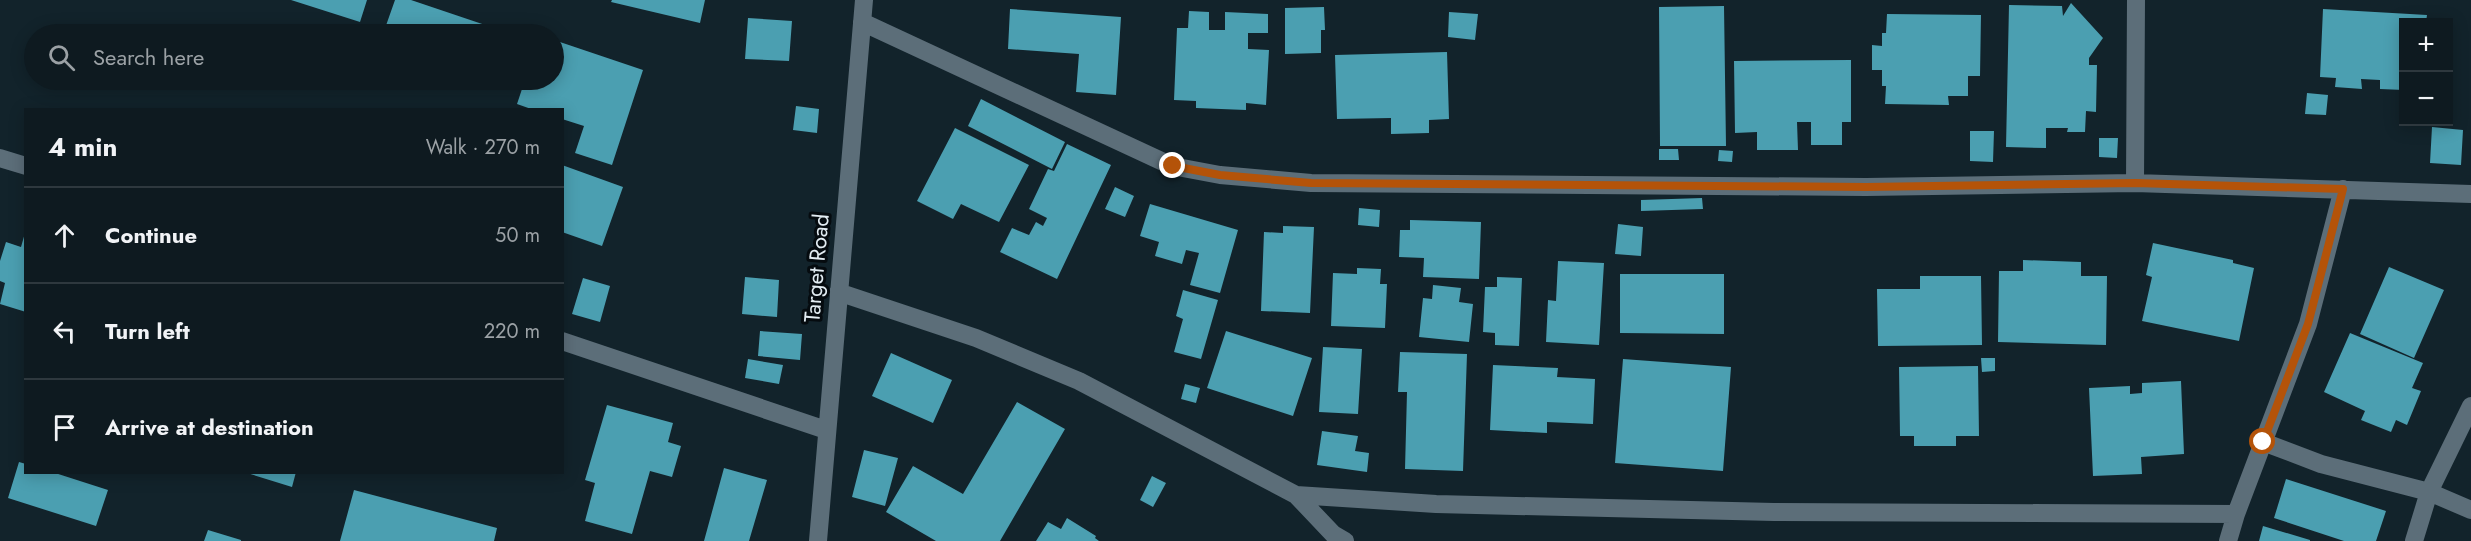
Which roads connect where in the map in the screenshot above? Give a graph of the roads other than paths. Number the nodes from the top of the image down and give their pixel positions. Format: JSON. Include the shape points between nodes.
{"nodes":[{"id":1,"x":864,"y":0,"type":"edge"},
{"id":2,"x":2136,"y":0,"type":"edge"},
{"id":3,"x":862,"y":22,"type":"junction"},
{"id":4,"x":0,"y":158,"type":"edge"},
{"id":5,"x":24,"y":165,"type":"edge"},
{"id":6,"x":2135,"y":183,"type":"junction"},
{"id":7,"x":2343,"y":189,"type":"junction"},
{"id":8,"x":2471,"y":194,"type":"edge"},
{"id":9,"x":838,"y":292,"type":"junction"},
{"id":10,"x":564,"y":342,"type":"edge"},
{"id":11,"x":2471,"y":406,"type":"edge"},
{"id":12,"x":826,"y":430,"type":"junction"},
{"id":13,"x":2263,"y":442,"type":"junction"},
{"id":14,"x":2428,"y":492,"type":"junction"},
{"id":15,"x":1296,"y":495,"type":"junction"},
{"id":16,"x":2471,"y":510,"type":"edge"},
{"id":17,"x":2236,"y":514,"type":"junction"},
{"id":18,"x":819,"y":541,"type":"edge"},
{"id":19,"x":1346,"y":541,"type":"edge"},
{"id":20,"x":2228,"y":541,"type":"edge"},
{"id":21,"x":2414,"y":541,"type":"edge"}],
"edges":[{"from":1,"to":3,"type":"street","name":"Target Road"},
{"from":2,"to":6,"type":"street"},
{"from":3,"to":6,"type":"street","via":[[1173,166],[1220,175],[1311,183],[1544,186]]},
{"from":3,"to":9,"type":"street","name":"Target Road"},
{"from":4,"to":5,"type":"street"},
{"from":6,"to":7,"type":"street"},
{"from":7,"to":8,"type":"street"},
{"from":7,"to":13,"type":"street","via":[[2308,324]]},
{"from":9,"to":12,"type":"street","name":"Target Road"},
{"from":9,"to":15,"type":"street","via":[[976,338],[1079,381]]},
{"from":10,"to":12,"type":"street"},
{"from":11,"to":14,"type":"street"},
{"from":12,"to":18,"type":"street","name":"Target Road"},
{"from":13,"to":14,"type":"street","via":[[2321,464]]},
{"from":13,"to":17,"type":"street"},
{"from":14,"to":16,"type":"street"},
{"from":14,"to":21,"type":"street"},
{"from":15,"to":17,"type":"street","via":[[1436,504],[1774,512]]},
{"from":15,"to":19,"type":"street","via":[[1333,534]]},
{"from":17,"to":20,"type":"street"}]}
